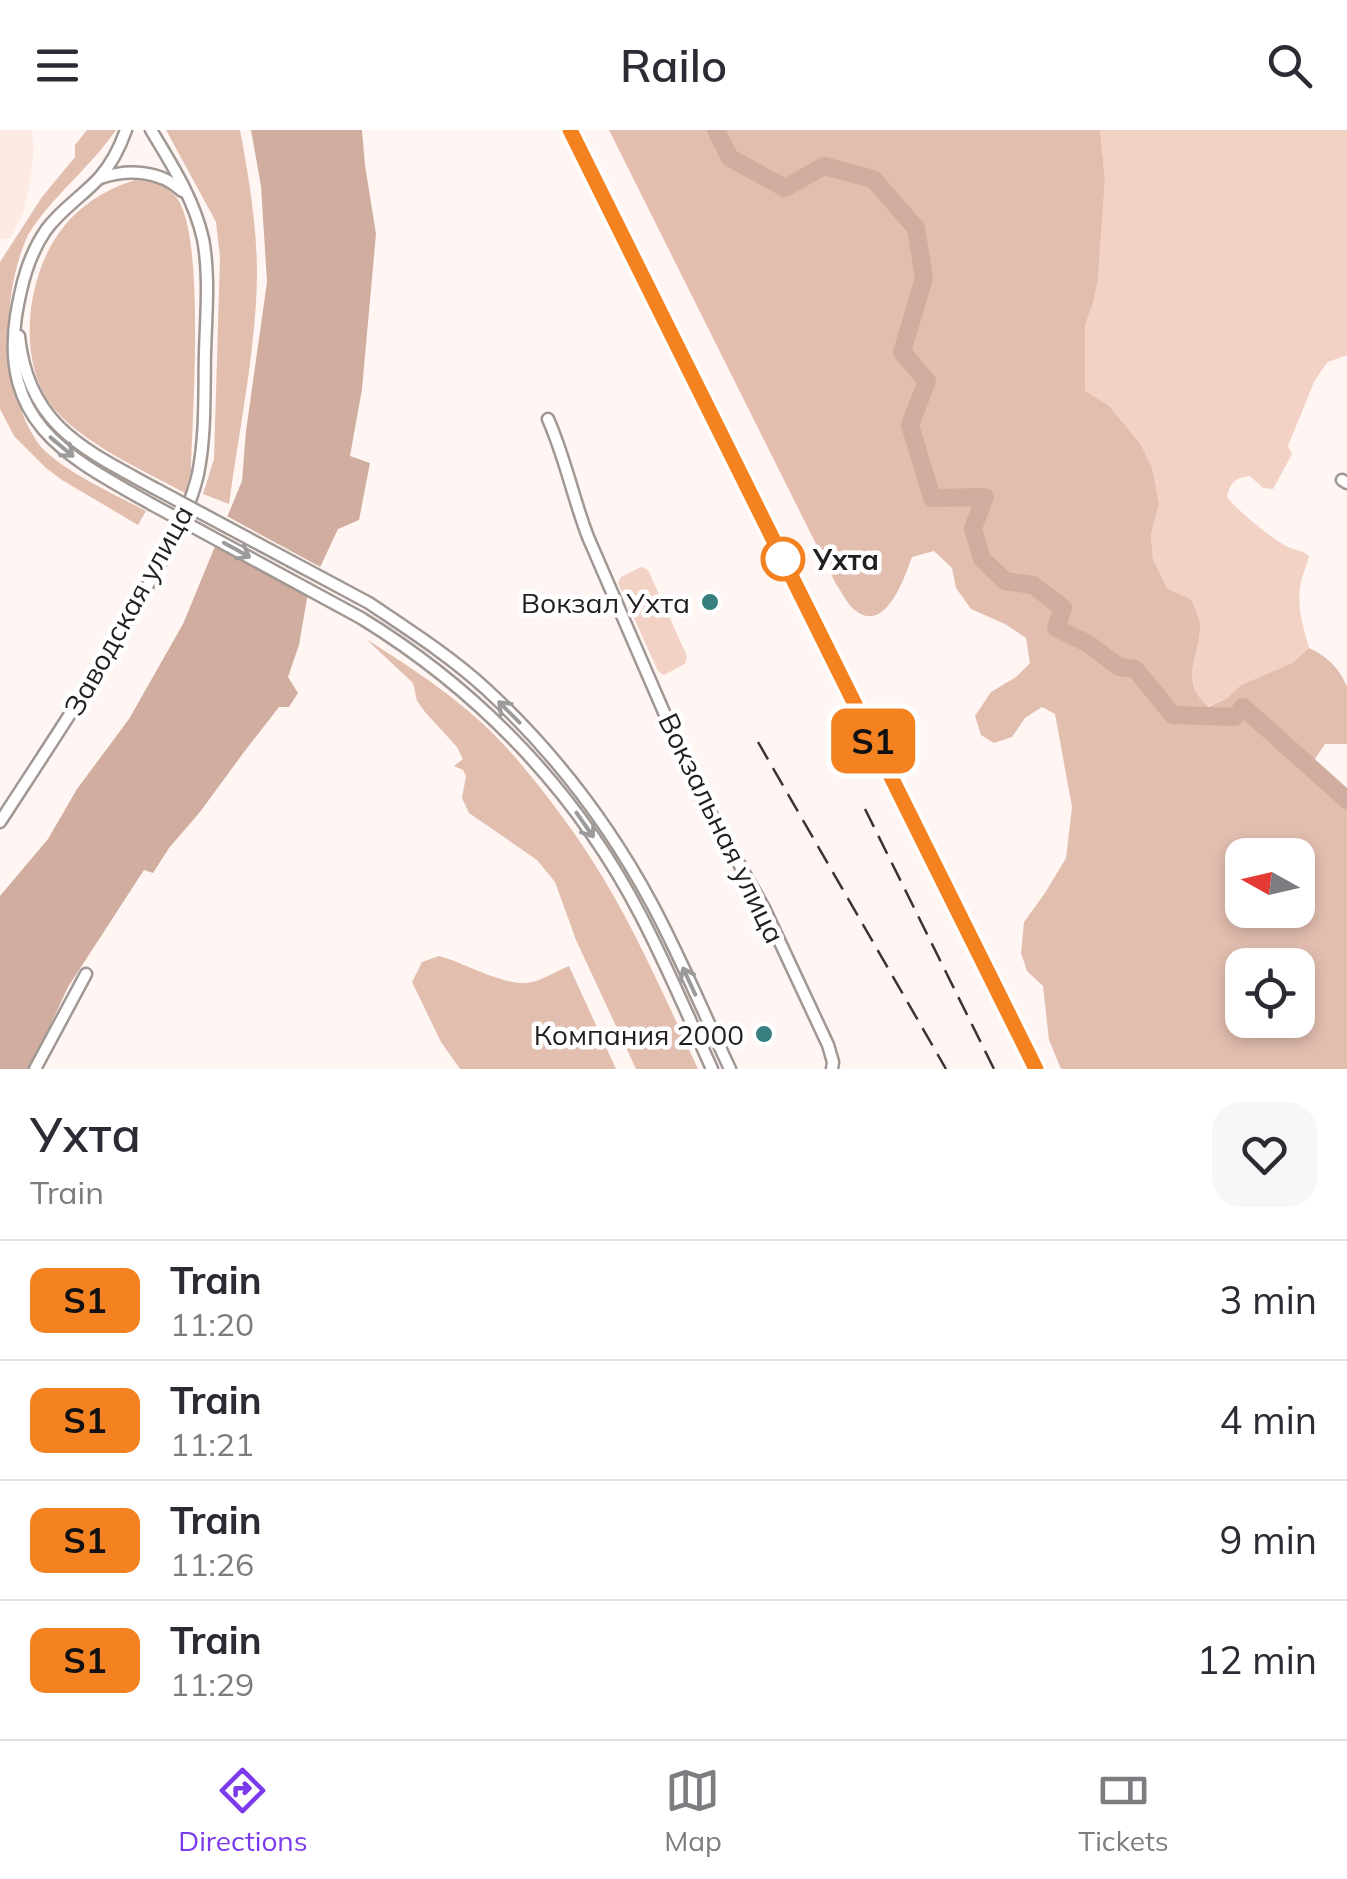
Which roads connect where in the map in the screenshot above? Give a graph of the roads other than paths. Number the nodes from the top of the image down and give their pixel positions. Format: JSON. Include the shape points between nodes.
{"nodes":[{"id":1,"x":126,"y":130,"type":"edge"},
{"id":2,"x":151,"y":130,"type":"edge"},
{"id":3,"x":99,"y":178,"type":"junction"},
{"id":4,"x":190,"y":202,"type":"junction"},
{"id":5,"x":20,"y":296,"type":"junction"},
{"id":6,"x":548,"y":419,"type":"dead end"},
{"id":7,"x":0,"y":822,"type":"edge"},
{"id":8,"x":86,"y":974,"type":"dead end"},
{"id":9,"x":35,"y":1069,"type":"edge"},
{"id":10,"x":712,"y":1069,"type":"edge"},
{"id":11,"x":730,"y":1069,"type":"edge"},
{"id":12,"x":832,"y":1069,"type":"edge"}],
"edges":[{"from":1,"to":3,"type":"street"},
{"from":2,"to":4,"type":"street","name":"Заводская улица"},
{"from":3,"to":4,"type":"street","via":[[155,175],[174,183]]},
{"from":3,"to":5,"type":"street","via":[[43,236]]},
{"from":4,"to":7,"type":"street","name":"Заводская улица","via":[[207,280],[197,477],[163,556],[103,664]]},
{"from":5,"to":10,"type":"street","one_way":true,"bridge":true,"via":[[14,335],[19,387],[48,436],[151,504],[422,657],[524,750],[606,856]]},
{"from":11,"to":5,"type":"street","one_way":true,"bridge":true,"via":[[628,862],[534,738],[484,688],[369,604],[158,490],[60,428],[27,376]]},
{"from":6,"to":12,"type":"street","name":"Вокзальная улица","via":[[581,518],[699,794],[764,908],[828,1046]]},
{"from":8,"to":9,"type":"street"}]}
